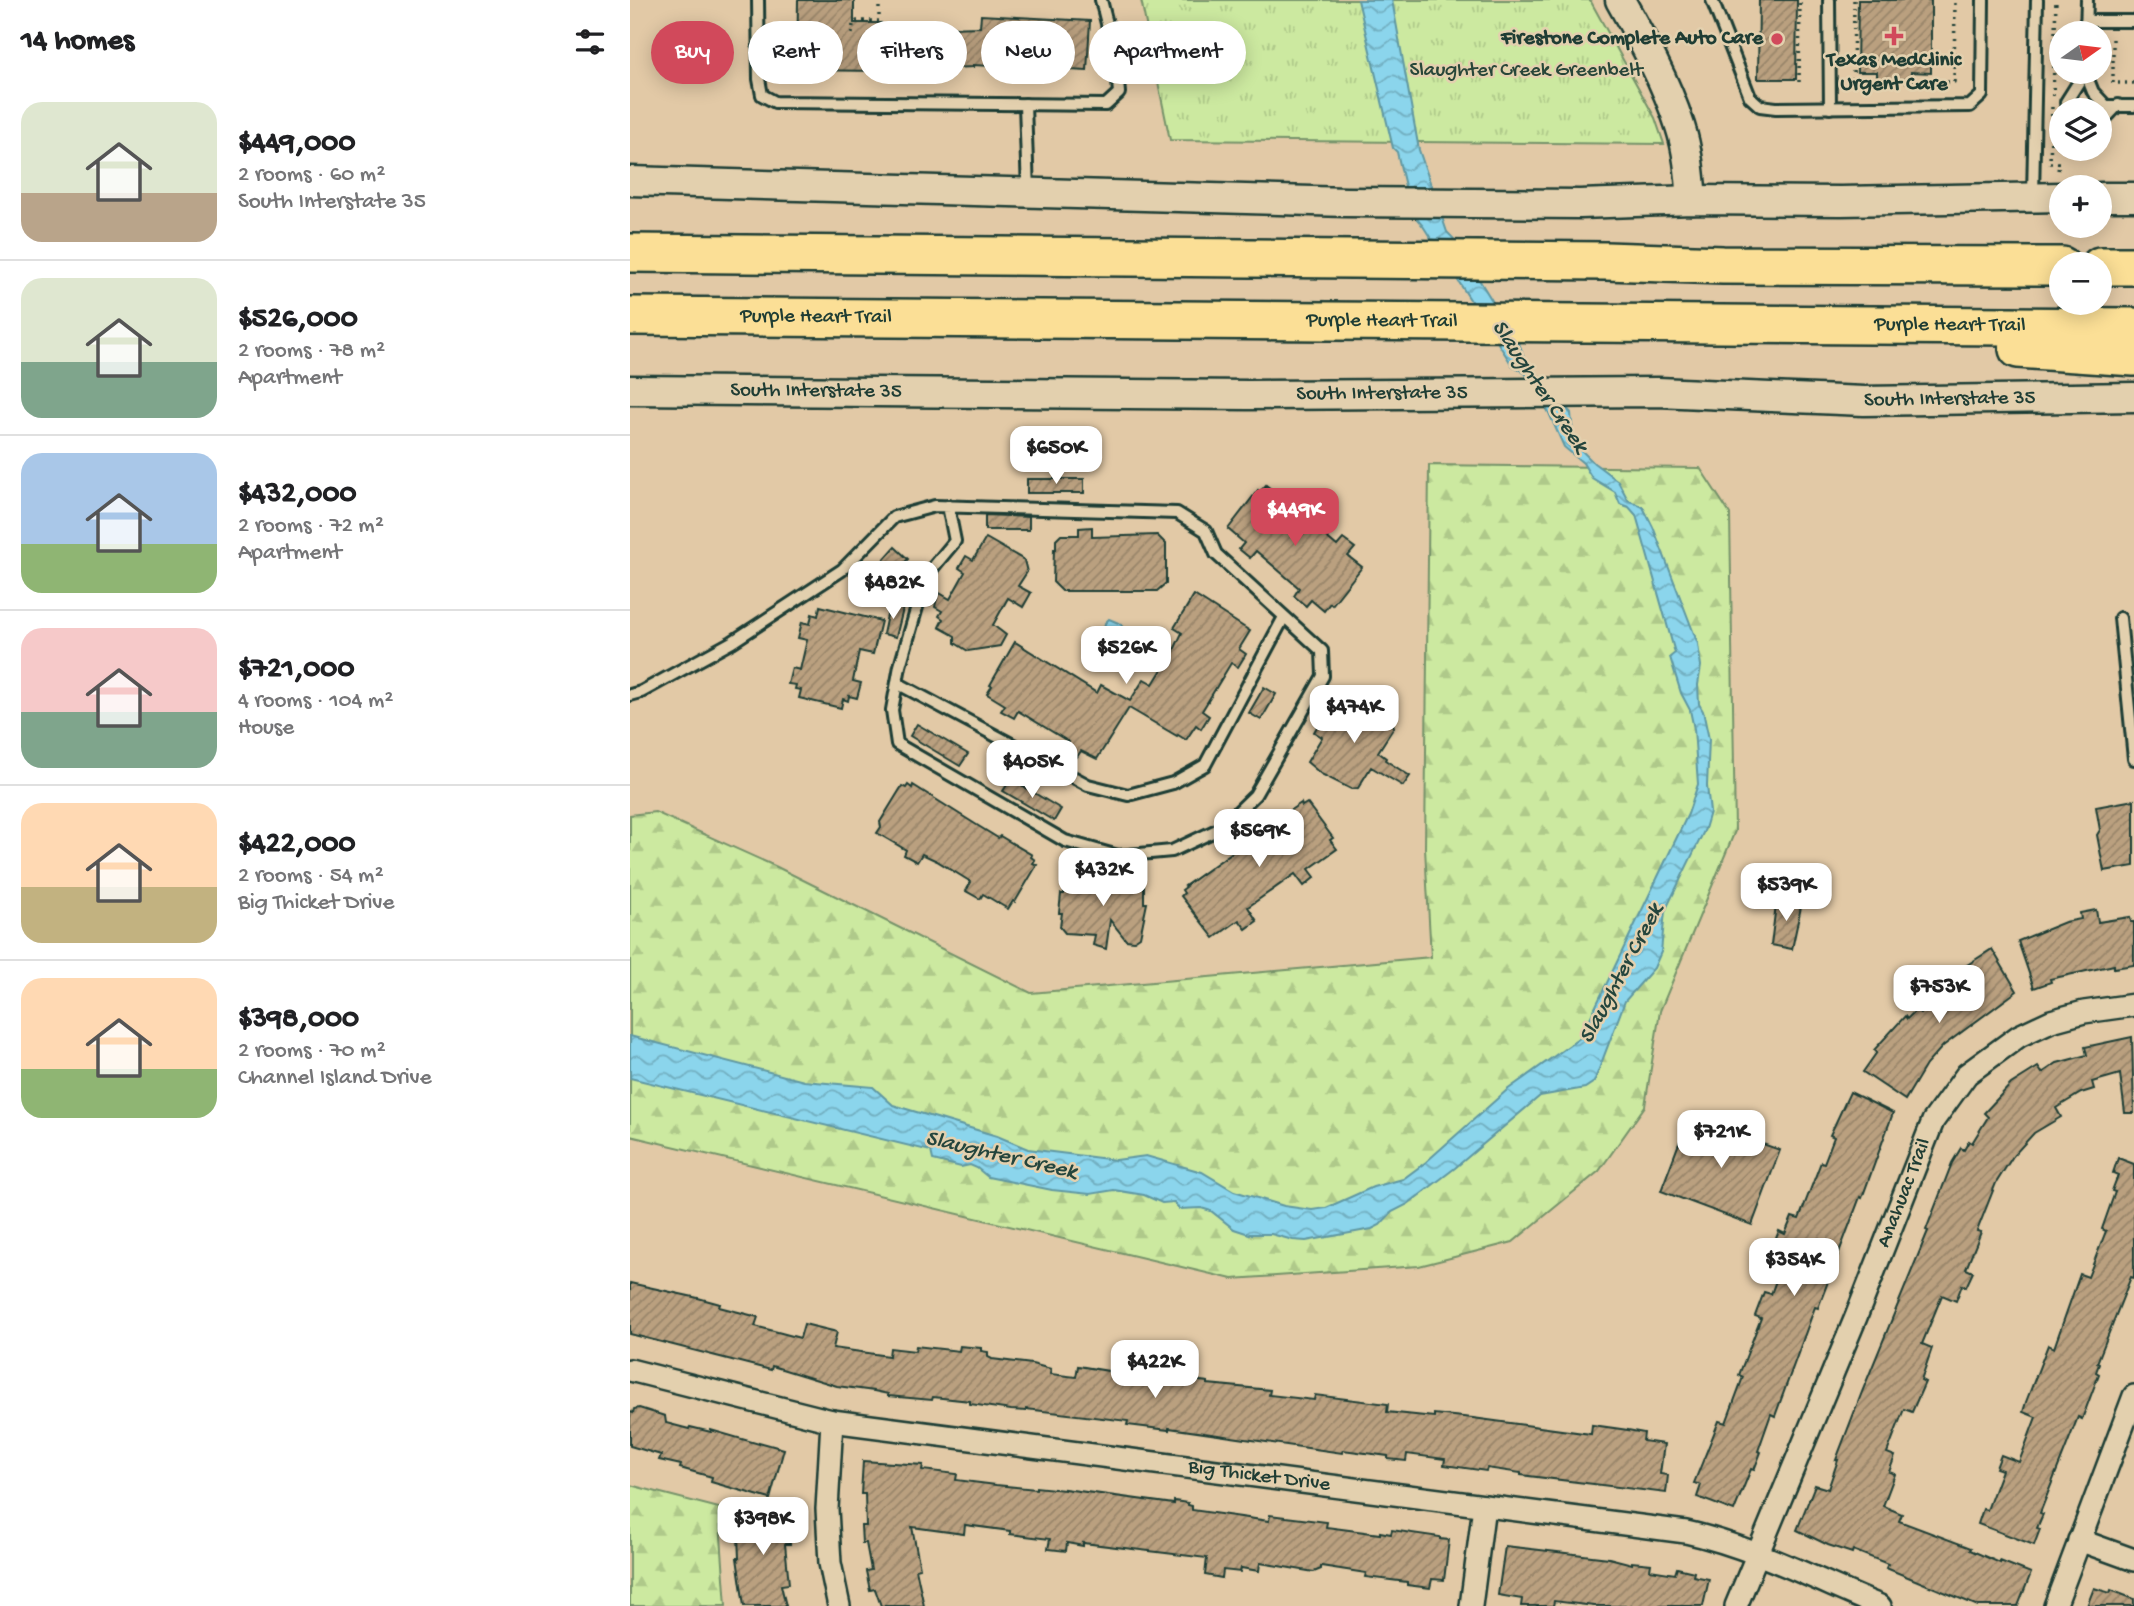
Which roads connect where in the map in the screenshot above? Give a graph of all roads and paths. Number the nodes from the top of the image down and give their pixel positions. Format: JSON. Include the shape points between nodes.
{"nodes":[{"id":1,"x":758,"y":0,"type":"edge"},
{"id":2,"x":879,"y":0,"type":"edge"},
{"id":3,"x":1101,"y":0,"type":"edge"},
{"id":4,"x":1712,"y":0,"type":"edge"},
{"id":5,"x":1800,"y":0,"type":"edge"},
{"id":6,"x":1829,"y":0,"type":"edge"},
{"id":7,"x":1854,"y":0,"type":"edge"},
{"id":8,"x":1955,"y":0,"type":"edge"},
{"id":9,"x":1983,"y":0,"type":"edge"},
{"id":10,"x":2037,"y":0,"type":"edge"},
{"id":11,"x":2056,"y":0,"type":"edge"},
{"id":12,"x":2087,"y":0,"type":"edge"},
{"id":13,"x":1623,"y":1,"type":"edge"},
{"id":14,"x":2086,"y":21,"type":"edge"},
{"id":15,"x":2112,"y":21,"type":"edge"},
{"id":16,"x":2134,"y":21,"type":"edge"},
{"id":17,"x":852,"y":34,"type":"dead end"},
{"id":18,"x":2113,"y":39,"type":"dead end"},
{"id":19,"x":1799,"y":82,"type":"dead end"},
{"id":20,"x":2134,"y":83,"type":"edge"},
{"id":21,"x":2090,"y":84,"type":"edge"},
{"id":22,"x":1025,"y":104,"type":"junction"},
{"id":23,"x":2118,"y":106,"type":"junction"},
{"id":24,"x":2134,"y":106,"type":"edge"},
{"id":25,"x":1830,"y":108,"type":"junction"},
{"id":26,"x":2112,"y":112,"type":"edge"},
{"id":27,"x":2060,"y":175,"type":"edge"},
{"id":28,"x":635,"y":183,"type":"edge"},
{"id":29,"x":2049,"y":189,"type":"edge"},
{"id":30,"x":1028,"y":193,"type":"junction"},
{"id":31,"x":2033,"y":197,"type":"junction"},
{"id":32,"x":2112,"y":197,"type":"edge"},
{"id":33,"x":2134,"y":197,"type":"edge"},
{"id":34,"x":1692,"y":200,"type":"junction"},
{"id":35,"x":630,"y":253,"type":"edge"},
{"id":36,"x":2049,"y":266,"type":"edge"},
{"id":37,"x":2112,"y":266,"type":"edge"},
{"id":38,"x":2134,"y":266,"type":"edge"},
{"id":39,"x":630,"y":316,"type":"edge"},
{"id":40,"x":1776,"y":324,"type":"junction"},
{"id":41,"x":2134,"y":327,"type":"edge"},
{"id":42,"x":2134,"y":357,"type":"edge"},
{"id":43,"x":632,"y":390,"type":"edge"},
{"id":44,"x":2134,"y":397,"type":"edge"},
{"id":45,"x":948,"y":506,"type":"junction"},
{"id":46,"x":1284,"y":617,"type":"junction"},
{"id":47,"x":2120,"y":618,"type":"dead end"},
{"id":48,"x":897,"y":683,"type":"junction"},
{"id":49,"x":630,"y":695,"type":"edge"},
{"id":50,"x":2134,"y":759,"type":"edge"},
{"id":51,"x":2134,"y":1005,"type":"edge"},
{"id":52,"x":630,"y":1370,"type":"edge"},
{"id":53,"x":2134,"y":1396,"type":"edge"},
{"id":54,"x":832,"y":1421,"type":"junction"},
{"id":55,"x":1484,"y":1506,"type":"junction"},
{"id":56,"x":2079,"y":1540,"type":"junction"},
{"id":57,"x":1757,"y":1555,"type":"junction"},
{"id":58,"x":2134,"y":1560,"type":"edge"},
{"id":59,"x":839,"y":1606,"type":"edge"},
{"id":60,"x":1471,"y":1606,"type":"edge"},
{"id":61,"x":1736,"y":1606,"type":"edge"},
{"id":62,"x":1880,"y":1606,"type":"edge"},
{"id":63,"x":2055,"y":1606,"type":"edge"}],
"edges":[{"from":1,"to":22,"type":"lane","via":[[759,79],[762,95],[775,102]]},
{"from":2,"to":17,"type":"path","via":[[879,21],[857,21]]},
{"from":3,"to":22,"type":"lane","via":[[1116,59],[1119,93],[1106,105]]},
{"from":4,"to":25,"type":"lane","via":[[1751,97],[1760,106]]},
{"from":5,"to":19,"type":"path"},
{"from":6,"to":25,"type":"lane"},
{"from":7,"to":8,"type":"path","via":[[1853,81],[1942,82],[1954,82]]},
{"from":9,"to":25,"type":"lane","via":[[1982,95],[1970,106]]},
{"from":10,"to":31,"type":"lane"},
{"from":11,"to":27,"type":"path","via":[[2050,163],[2059,163]]},
{"from":12,"to":14,"type":"lane"},
{"from":13,"to":34,"type":"main road","via":[[1665,84],[1681,128]]},
{"from":15,"to":16,"type":"lane"},
{"from":18,"to":20,"type":"path","via":[[2113,83]]},
{"from":21,"to":23,"type":"lane","via":[[2106,106]]},
{"from":22,"to":30,"type":"lane"},
{"from":23,"to":24,"type":"lane"},
{"from":23,"to":26,"type":"lane"},
{"from":28,"to":30,"type":"main road"},
{"from":29,"to":31,"type":"main road"},
{"from":30,"to":34,"type":"main road","via":[[1346,202]]},
{"from":31,"to":34,"type":"main road"},
{"from":32,"to":33,"type":"main road"},
{"from":35,"to":36,"type":"highway"},
{"from":37,"to":38,"type":"highway"},
{"from":39,"to":40,"type":"highway","name":"Purple Heart Trail"},
{"from":40,"to":41,"type":"highway","name":"Purple Heart Trail"},
{"from":40,"to":42,"type":"highway","via":[[1960,345]]},
{"from":43,"to":44,"type":"main road","name":"South Interstate 35","via":[[1235,395],[1658,392],[1864,401]]},
{"from":45,"to":46,"type":"lane","via":[[1177,513],[1206,531],[1216,554]]},
{"from":45,"to":48,"type":"lane","via":[[955,541],[926,576]]},
{"from":45,"to":49,"type":"lane","via":[[894,517],[842,570],[732,642]]},
{"from":46,"to":48,"type":"lane","via":[[1205,765],[1173,783],[1128,795],[1088,785]]},
{"from":46,"to":48,"type":"lane","via":[[1322,651],[1323,676],[1255,795],[1221,828],[1172,850],[1118,856],[1065,841],[897,744],[892,710]]},
{"from":47,"to":50,"type":"lane"},
{"from":51,"to":57,"type":"street","name":"Anahuac Trail","via":[[2084,1012],[2020,1036],[1967,1074],[1933,1121]]},
{"from":52,"to":54,"type":"street","name":"Big Thicket Drive"},
{"from":53,"to":56,"type":"street"},
{"from":54,"to":55,"type":"street","name":"Big Thicket Drive"},
{"from":54,"to":59,"type":"street","via":[[827,1510],[830,1563]]},
{"from":55,"to":57,"type":"street","name":"Big Thicket Drive","via":[[1686,1532]]},
{"from":55,"to":60,"type":"street"},
{"from":56,"to":58,"type":"street"},
{"from":56,"to":63,"type":"street"},
{"from":57,"to":61,"type":"street","name":"Anahuac Trail"},
{"from":57,"to":62,"type":"street","name":"Big Thicket Drive"}]}
